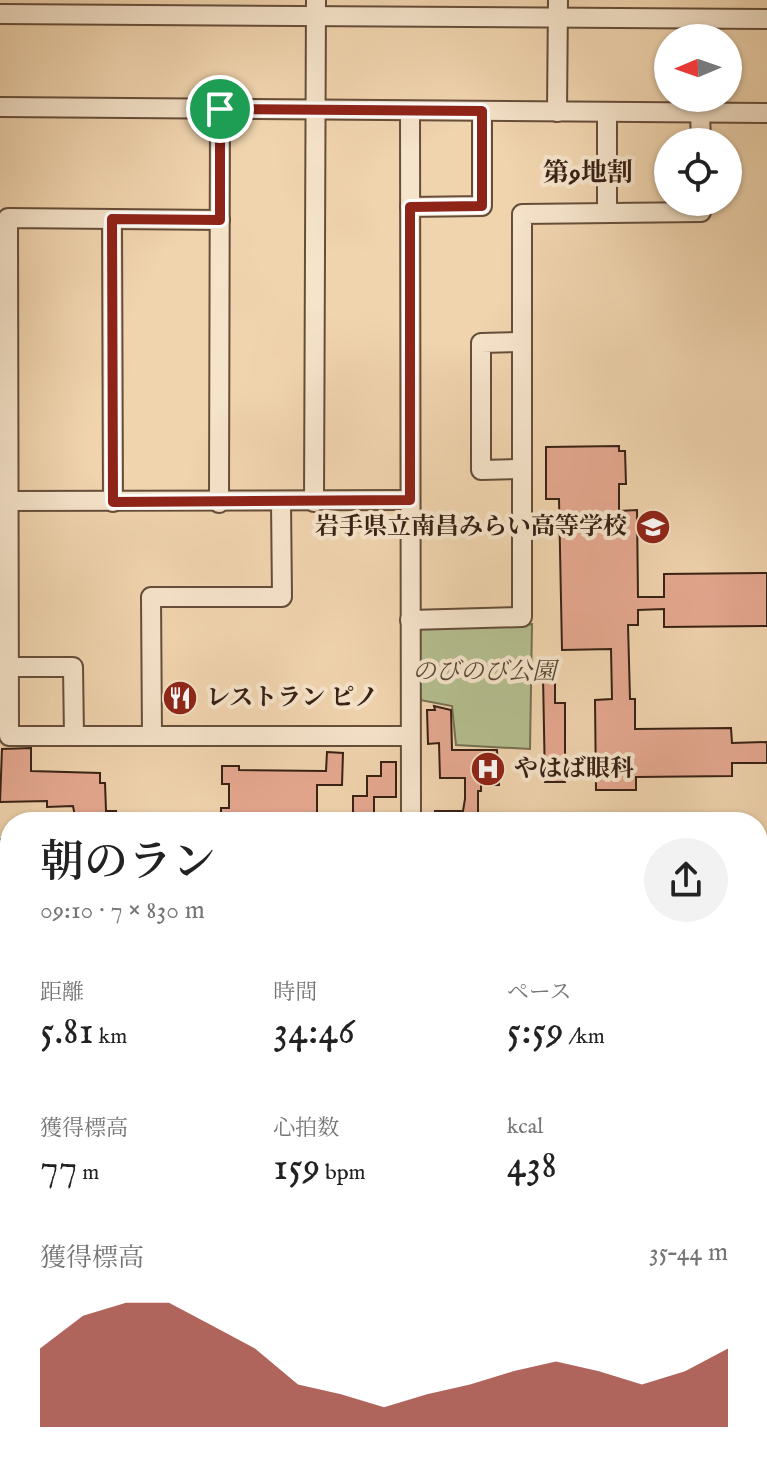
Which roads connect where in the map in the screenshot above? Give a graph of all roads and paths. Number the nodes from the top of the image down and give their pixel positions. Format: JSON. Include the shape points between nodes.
{"nodes":[{"id":1,"x":316,"y":8,"type":"edge"},
{"id":2,"x":558,"y":8,"type":"edge"},
{"id":3,"x":0,"y":14,"type":"edge"},
{"id":4,"x":767,"y":19,"type":"edge"},
{"id":5,"x":0,"y":107,"type":"edge"},
{"id":6,"x":220,"y":109,"type":"junction"},
{"id":7,"x":316,"y":109,"type":"junction"},
{"id":8,"x":410,"y":111,"type":"junction"},
{"id":9,"x":482,"y":111,"type":"junction"},
{"id":10,"x":557,"y":112,"type":"junction"},
{"id":11,"x":607,"y":112,"type":"junction"},
{"id":12,"x":700,"y":113,"type":"junction"},
{"id":13,"x":767,"y":113,"type":"edge"},
{"id":14,"x":701,"y":128,"type":"edge"},
{"id":15,"x":410,"y":207,"type":"junction"},
{"id":16,"x":654,"y":212,"type":"edge"},
{"id":17,"x":607,"y":213,"type":"junction"},
{"id":18,"x":112,"y":219,"type":"junction"},
{"id":19,"x":220,"y":220,"type":"junction"},
{"id":20,"x":522,"y":342,"type":"junction"},
{"id":21,"x":522,"y":469,"type":"junction"},
{"id":22,"x":410,"y":500,"type":"junction"},
{"id":23,"x":4,"y":501,"type":"edge"},
{"id":24,"x":113,"y":502,"type":"junction"},
{"id":25,"x":281,"y":502,"type":"junction"},
{"id":26,"x":314,"y":502,"type":"junction"},
{"id":27,"x":219,"y":503,"type":"junction"},
{"id":28,"x":410,"y":620,"type":"junction"},
{"id":29,"x":9,"y":667,"type":"junction"},
{"id":30,"x":74,"y":736,"type":"junction"},
{"id":31,"x":152,"y":736,"type":"junction"},
{"id":32,"x":409,"y":736,"type":"junction"},
{"id":33,"x":411,"y":812,"type":"edge"}],
"edges":[{"from":1,"to":2,"type":"street"},
{"from":1,"to":3,"type":"street"},
{"from":1,"to":7,"type":"street"},
{"from":2,"to":4,"type":"street"},
{"from":2,"to":10,"type":"street"},
{"from":5,"to":6,"type":"street"},
{"from":6,"to":7,"type":"street"},
{"from":6,"to":19,"type":"street"},
{"from":7,"to":8,"type":"street"},
{"from":7,"to":26,"type":"street"},
{"from":8,"to":9,"type":"street"},
{"from":8,"to":15,"type":"street"},
{"from":9,"to":10,"type":"street"},
{"from":9,"to":15,"type":"street","via":[[482,206]]},
{"from":10,"to":11,"type":"street"},
{"from":11,"to":12,"type":"street"},
{"from":11,"to":17,"type":"street"},
{"from":12,"to":13,"type":"street"},
{"from":12,"to":14,"type":"street"},
{"from":15,"to":22,"type":"street"},
{"from":16,"to":17,"type":"street"},
{"from":17,"to":20,"type":"street","via":[[522,214]]},
{"from":18,"to":19,"type":"street"},
{"from":18,"to":23,"type":"street","via":[[8,218]]},
{"from":18,"to":24,"type":"street"},
{"from":19,"to":27,"type":"street"},
{"from":20,"to":21,"type":"street"},
{"from":20,"to":21,"type":"street","via":[[481,343],[481,470]]},
{"from":21,"to":28,"type":"street","via":[[522,617]]},
{"from":22,"to":26,"type":"street"},
{"from":22,"to":28,"type":"street"},
{"from":23,"to":24,"type":"street"},
{"from":23,"to":29,"type":"street"},
{"from":24,"to":27,"type":"street"},
{"from":25,"to":26,"type":"street"},
{"from":25,"to":27,"type":"street"},
{"from":25,"to":31,"type":"street","via":[[282,597],[151,597]]},
{"from":28,"to":32,"type":"street"},
{"from":29,"to":30,"type":"street","via":[[73,667]]},
{"from":29,"to":30,"type":"street","via":[[9,736]]},
{"from":30,"to":31,"type":"street"},
{"from":31,"to":32,"type":"street"},
{"from":32,"to":33,"type":"street"}]}
